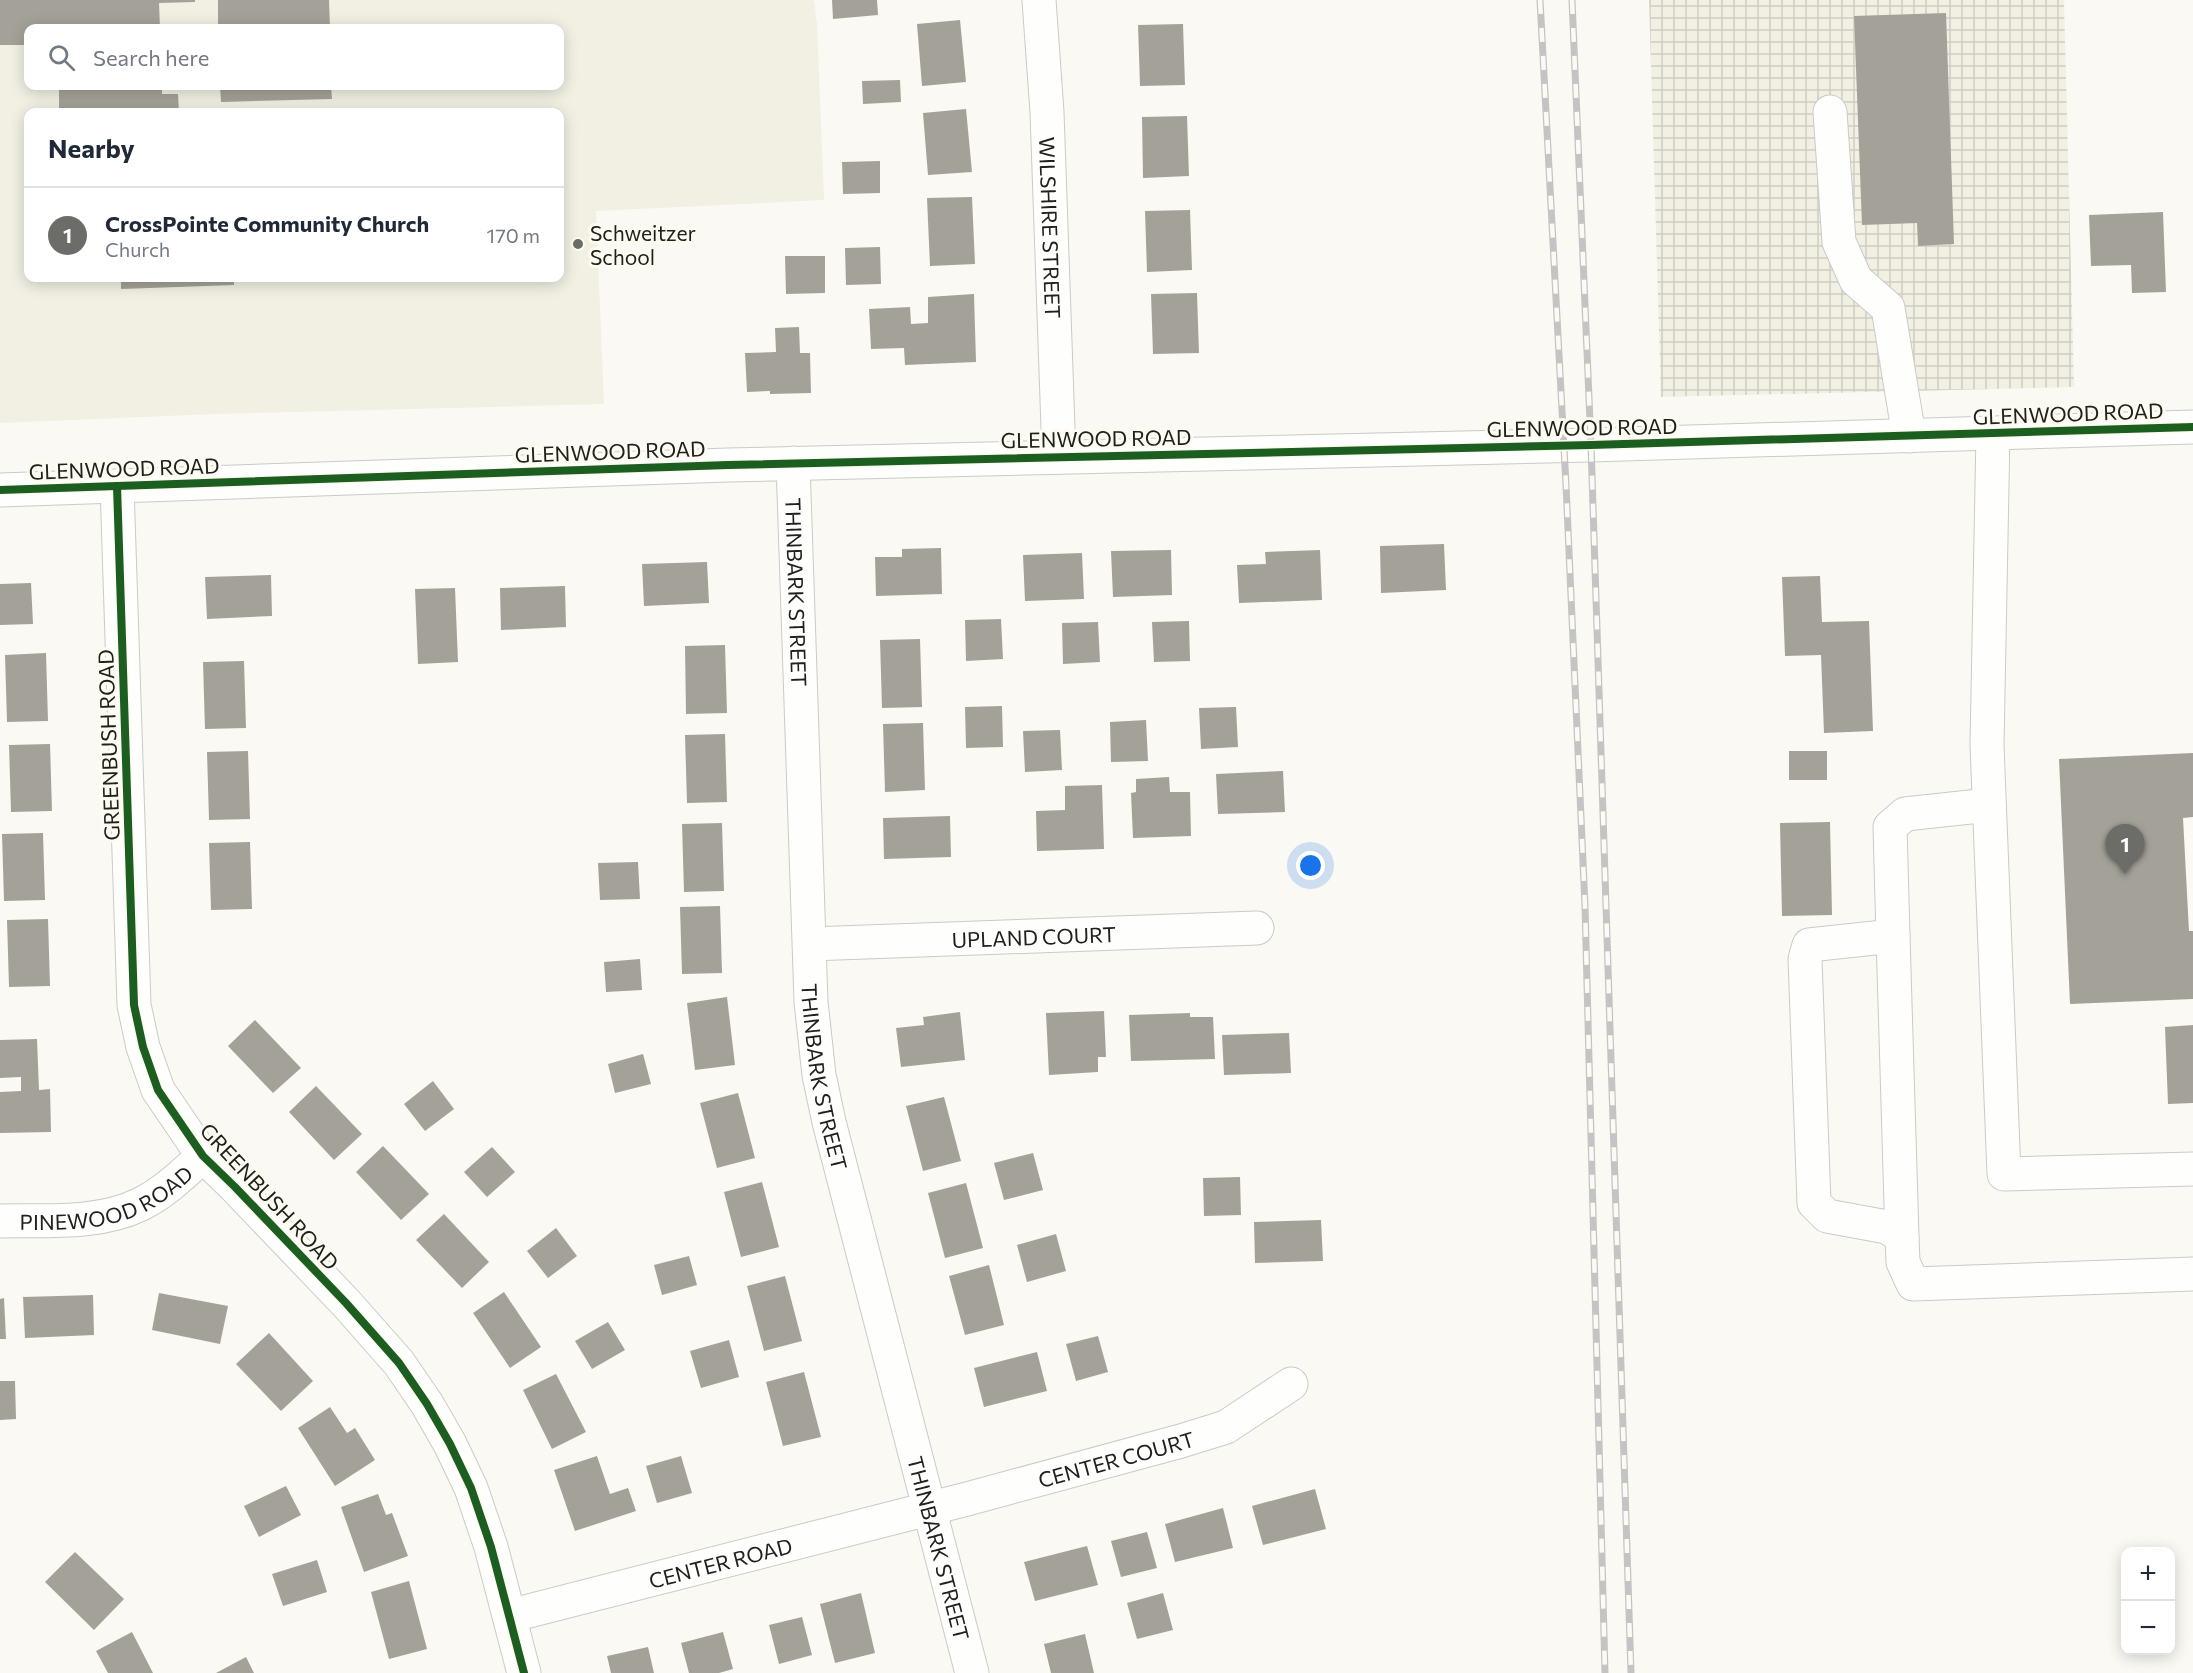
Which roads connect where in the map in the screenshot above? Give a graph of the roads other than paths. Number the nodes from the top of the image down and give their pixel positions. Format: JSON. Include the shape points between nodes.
{"nodes":[{"id":1,"x":1039,"y":0,"type":"edge"},
{"id":2,"x":1830,"y":112,"type":"dead end"},
{"id":3,"x":2193,"y":427,"type":"edge"},
{"id":4,"x":1993,"y":434,"type":"junction"},
{"id":5,"x":1909,"y":436,"type":"junction"},
{"id":6,"x":1059,"y":457,"type":"junction"},
{"id":7,"x":794,"y":463,"type":"junction"},
{"id":8,"x":117,"y":486,"type":"junction"},
{"id":9,"x":0,"y":490,"type":"edge"},
{"id":10,"x":1989,"y":805,"type":"junction"},
{"id":11,"x":1257,"y":928,"type":"dead end"},
{"id":12,"x":1893,"y":936,"type":"junction"},
{"id":13,"x":810,"y":944,"type":"junction"},
{"id":14,"x":203,"y":1156,"type":"junction"},
{"id":15,"x":2193,"y":1169,"type":"edge"},
{"id":16,"x":0,"y":1221,"type":"edge"},
{"id":17,"x":1902,"y":1237,"type":"junction"},
{"id":18,"x":2193,"y":1274,"type":"edge"},
{"id":19,"x":1291,"y":1384,"type":"dead end"},
{"id":20,"x":929,"y":1508,"type":"junction"},
{"id":21,"x":509,"y":1616,"type":"junction"},
{"id":22,"x":524,"y":1673,"type":"edge"},
{"id":23,"x":972,"y":1673,"type":"edge"}],
"edges":[{"from":1,"to":6,"type":"street","name":"WILSHIRE STREET","via":[[1047,112]]},
{"from":2,"to":5,"type":"street","via":[[1839,242],[1856,280],[1888,308]]},
{"from":3,"to":4,"type":"street","name":"GLENWOOD ROAD"},
{"from":4,"to":5,"type":"street","name":"GLENWOOD ROAD"},
{"from":4,"to":10,"type":"street"},
{"from":5,"to":6,"type":"street","name":"GLENWOOD ROAD"},
{"from":6,"to":7,"type":"street","name":"GLENWOOD ROAD"},
{"from":7,"to":8,"type":"street","name":"GLENWOOD ROAD"},
{"from":7,"to":13,"type":"street","name":"THINBARK STREET"},
{"from":8,"to":9,"type":"street","name":"GLENWOOD ROAD"},
{"from":8,"to":14,"type":"street","name":"GREENBUSH ROAD","via":[[134,1005],[142,1047],[158,1090]]},
{"from":10,"to":12,"type":"street","via":[[1905,814],[1890,828]]},
{"from":10,"to":15,"type":"street","via":[[2004,1174]]},
{"from":11,"to":13,"type":"street","name":"UPLAND COURT"},
{"from":12,"to":17,"type":"street"},
{"from":12,"to":17,"type":"street","via":[[1809,945],[1805,959],[1814,1203],[1827,1216],[1887,1227]]},
{"from":13,"to":20,"type":"street","name":"THINBARK STREET","via":[[819,1075]]},
{"from":14,"to":16,"type":"street","name":"PINEWOOD ROAD","via":[[142,1204],[123,1211],[96,1218]]},
{"from":14,"to":21,"type":"street","name":"GREENBUSH ROAD","via":[[399,1363],[450,1444],[471,1488]]},
{"from":17,"to":18,"type":"street","via":[[1903,1262],[1912,1284]]},
{"from":19,"to":20,"type":"street","name":"CENTER COURT","via":[[1226,1427]]},
{"from":20,"to":21,"type":"street","name":"CENTER ROAD"},
{"from":20,"to":23,"type":"street","name":"THINBARK STREET"},
{"from":21,"to":22,"type":"street","name":"GREENBUSH ROAD"}]}
